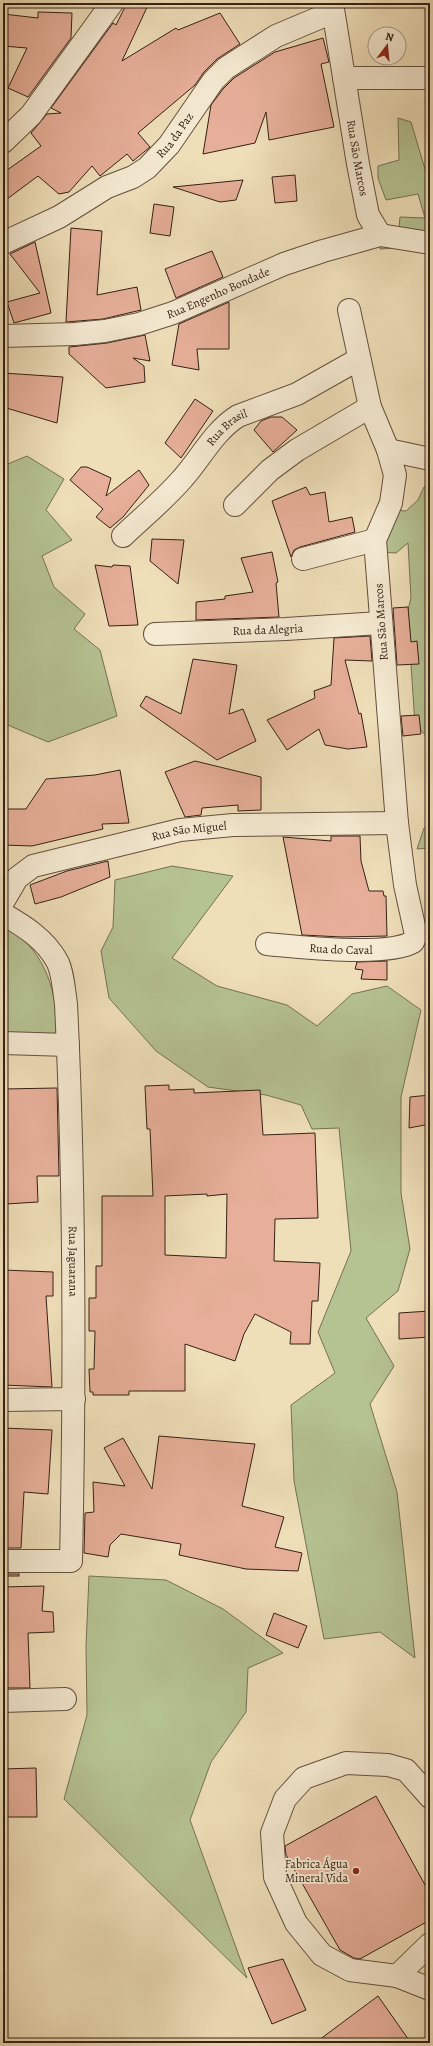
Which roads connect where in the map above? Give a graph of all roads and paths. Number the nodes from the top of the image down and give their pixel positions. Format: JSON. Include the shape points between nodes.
{"nodes":[{"id":1,"x":112,"y":3,"type":"edge"},
{"id":2,"x":333,"y":7,"type":"edge"},
{"id":3,"x":344,"y":78,"type":"junction"},
{"id":4,"x":430,"y":78,"type":"edge"},
{"id":5,"x":3,"y":142,"type":"edge"},
{"id":6,"x":380,"y":236,"type":"junction"},
{"id":7,"x":3,"y":243,"type":"edge"},
{"id":8,"x":430,"y":243,"type":"edge"},
{"id":9,"x":349,"y":310,"type":"dead end"},
{"id":10,"x":3,"y":336,"type":"edge"},
{"id":11,"x":359,"y":358,"type":"junction"},
{"id":12,"x":370,"y":407,"type":"junction"},
{"id":13,"x":388,"y":450,"type":"junction"},
{"id":14,"x":430,"y":459,"type":"edge"},
{"id":15,"x":235,"y":505,"type":"dead end"},
{"id":16,"x":123,"y":536,"type":"dead end"},
{"id":17,"x":375,"y":540,"type":"junction"},
{"id":18,"x":303,"y":559,"type":"dead end"},
{"id":19,"x":380,"y":623,"type":"junction"},
{"id":20,"x":155,"y":634,"type":"dead end"},
{"id":21,"x":397,"y":823,"type":"junction"},
{"id":22,"x":3,"y":902,"type":"edge"},
{"id":23,"x":3,"y":914,"type":"edge"},
{"id":24,"x":413,"y":942,"type":"joint"},
{"id":25,"x":267,"y":944,"type":"dead end"},
{"id":26,"x":3,"y":1043,"type":"edge"},
{"id":27,"x":68,"y":1044,"type":"junction"},
{"id":28,"x":74,"y":1399,"type":"junction"},
{"id":29,"x":3,"y":1400,"type":"edge"},
{"id":30,"x":3,"y":1562,"type":"edge"},
{"id":31,"x":65,"y":1699,"type":"dead end"},
{"id":32,"x":3,"y":1701,"type":"edge"},
{"id":33,"x":430,"y":1797,"type":"edge"},
{"id":34,"x":430,"y":1944,"type":"edge"},
{"id":35,"x":397,"y":1976,"type":"junction"},
{"id":36,"x":430,"y":1989,"type":"edge"}],
"edges":[{"from":1,"to":5,"type":"street","via":[[31,115]]},
{"from":2,"to":3,"type":"street","name":"Rua São Marcos"},
{"from":2,"to":7,"type":"street","name":"Rua da Paz","via":[[276,36],[226,68],[213,81],[169,145],[147,168],[133,177],[107,187],[59,217]]},
{"from":3,"to":4,"type":"street"},
{"from":3,"to":6,"type":"street","name":"Rua São Marcos","via":[[368,215]]},
{"from":6,"to":8,"type":"street","name":"Rua Engenho Bondade"},
{"from":6,"to":10,"type":"street","name":"Rua Engenho Bondade","via":[[284,264],[173,313],[139,324],[75,334]]},
{"from":9,"to":11,"type":"street","name":"Rua São Marcos"},
{"from":11,"to":12,"type":"street","name":"Rua São Marcos"},
{"from":11,"to":16,"type":"street","name":"Rua Brasil","via":[[297,394],[238,416],[229,422],[220,430],[184,478]]},
{"from":12,"to":13,"type":"street","name":"Rua São Marcos"},
{"from":12,"to":15,"type":"street","via":[[296,450],[270,470]]},
{"from":13,"to":14,"type":"street"},
{"from":13,"to":17,"type":"street","name":"Rua São Marcos","via":[[395,475],[394,490]]},
{"from":17,"to":18,"type":"street"},
{"from":17,"to":19,"type":"street","name":"Rua São Marcos"},
{"from":19,"to":20,"type":"street","name":"Rua da Alegria"},
{"from":19,"to":21,"type":"street","name":"Rua São Marcos"},
{"from":21,"to":22,"type":"street","name":"Rua São Miguel","via":[[240,824],[180,830],[34,866],[16,878]]},
{"from":21,"to":24,"type":"street","name":"Rua São Marcos","via":[[404,885],[415,925],[416,935]]},
{"from":23,"to":27,"type":"street","name":"Rua Jaguarana","via":[[23,925],[40,939],[58,961],[66,1004]]},
{"from":24,"to":25,"type":"street","name":"Rua do Caval","via":[[398,948],[350,950]]},
{"from":26,"to":27,"type":"street"},
{"from":27,"to":28,"type":"street","name":"Rua Jaguarana"},
{"from":28,"to":29,"type":"street"},
{"from":28,"to":30,"type":"street","name":"Rua Jaguarana","via":[[71,1561]]},
{"from":31,"to":32,"type":"street"},
{"from":33,"to":35,"type":"street","via":[[406,1770],[388,1765],[346,1763],[304,1778],[285,1798],[272,1833],[275,1877],[296,1923],[322,1955],[350,1970]]},
{"from":34,"to":35,"type":"street"},
{"from":35,"to":36,"type":"street"}]}
